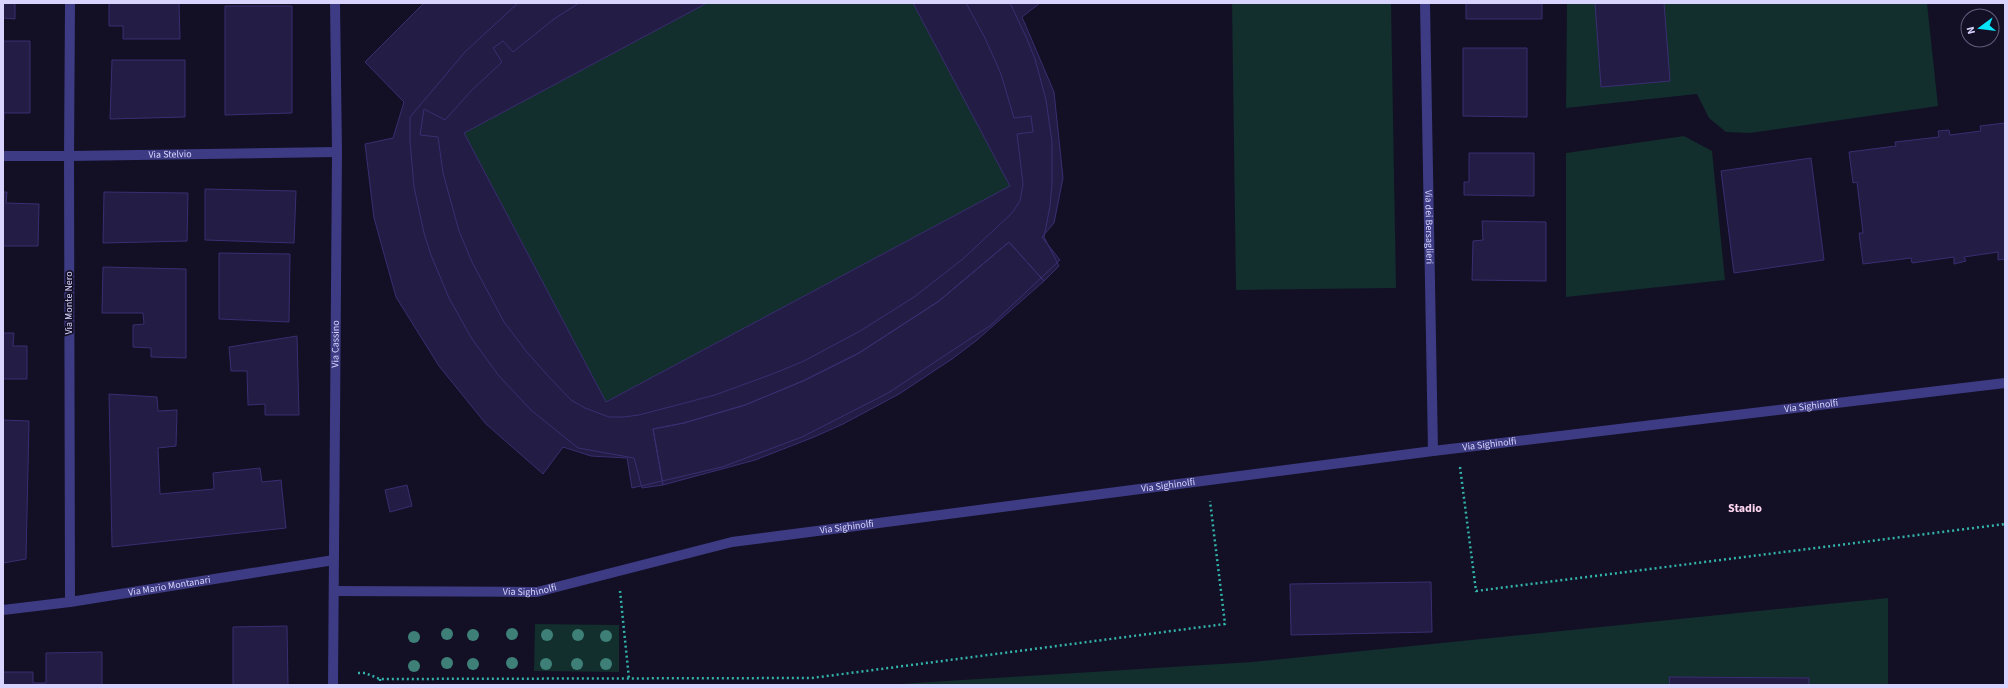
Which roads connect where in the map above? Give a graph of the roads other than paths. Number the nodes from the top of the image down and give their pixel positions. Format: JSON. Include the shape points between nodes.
{"nodes":[{"id":1,"x":70,"y":3,"type":"edge"},
{"id":2,"x":335,"y":3,"type":"edge"},
{"id":3,"x":1425,"y":3,"type":"edge"},
{"id":4,"x":337,"y":152,"type":"junction"},
{"id":5,"x":3,"y":156,"type":"edge"},
{"id":6,"x":69,"y":156,"type":"junction"},
{"id":7,"x":2005,"y":383,"type":"edge"},
{"id":8,"x":1433,"y":451,"type":"junction"},
{"id":9,"x":334,"y":560,"type":"junction"},
{"id":10,"x":334,"y":591,"type":"junction"},
{"id":11,"x":70,"y":602,"type":"junction"},
{"id":12,"x":3,"y":610,"type":"edge"},
{"id":13,"x":333,"y":685,"type":"edge"}],
"edges":[{"from":1,"to":6,"type":"street","name":"Via Monte Nero"},
{"from":2,"to":4,"type":"street","name":"Via Cassino"},
{"from":3,"to":8,"type":"street","name":"Via dei Bersaglieri"},
{"from":4,"to":6,"type":"street","name":"Via Stelvio"},
{"from":4,"to":9,"type":"street","name":"Via Cassino"},
{"from":5,"to":6,"type":"street","name":"Via Stelvio"},
{"from":6,"to":11,"type":"street","name":"Via Monte Nero"},
{"from":7,"to":8,"type":"street","name":"Via Sighinolfi"},
{"from":8,"to":10,"type":"street","name":"Via Sighinolfi","via":[[732,542],[537,592]]},
{"from":9,"to":10,"type":"street","name":"Via Cassino"},
{"from":9,"to":11,"type":"street","name":"Via Mario Montanari"},
{"from":10,"to":13,"type":"street","name":"Via Cassino"},
{"from":11,"to":12,"type":"street","name":"Via Mario Montanari"}]}
